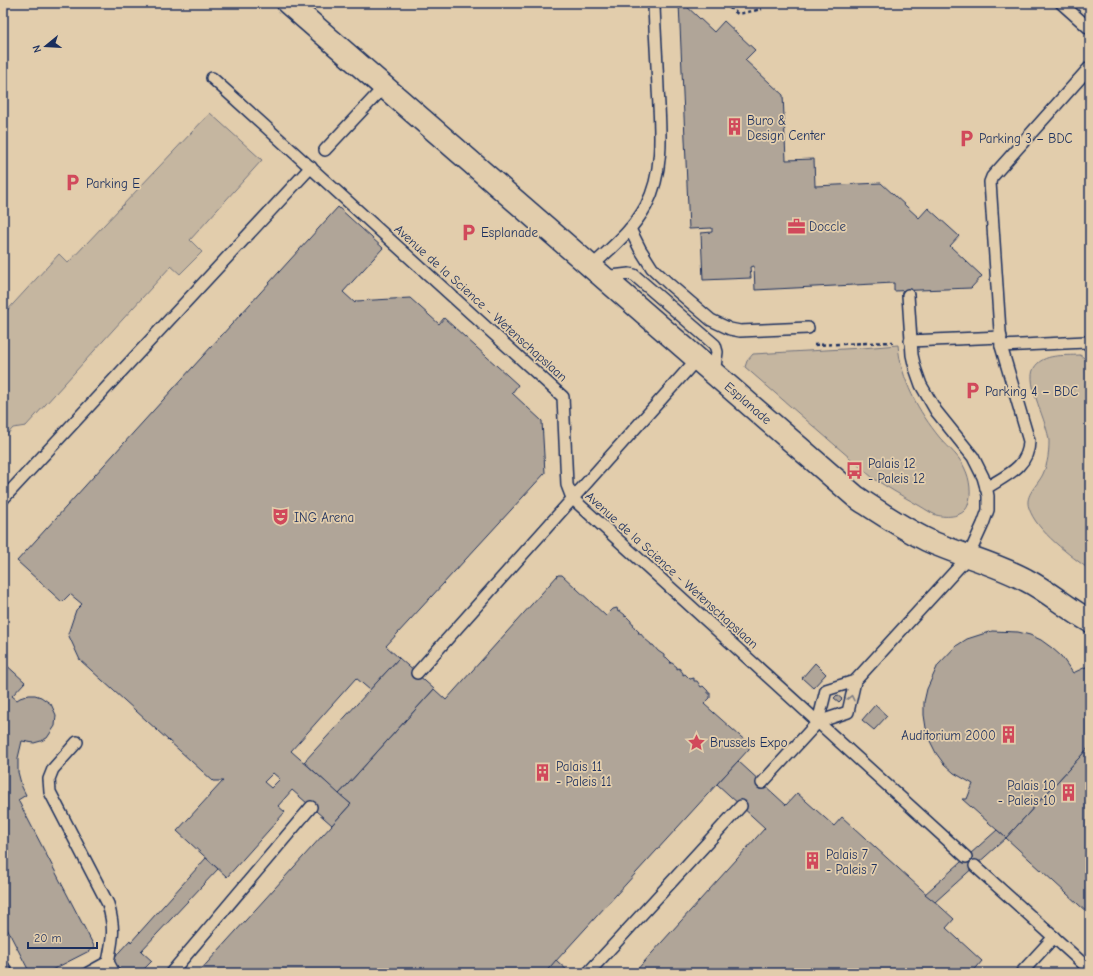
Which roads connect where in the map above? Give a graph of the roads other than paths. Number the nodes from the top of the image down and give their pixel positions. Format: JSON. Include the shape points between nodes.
{"nodes":[{"id":1,"x":288,"y":3,"type":"edge"},
{"id":2,"x":1061,"y":3,"type":"edge"},
{"id":3,"x":654,"y":6,"type":"dead end"},
{"id":4,"x":1090,"y":29,"type":"edge"},
{"id":5,"x":1090,"y":67,"type":"edge"},
{"id":6,"x":212,"y":78,"type":"dead end"},
{"id":7,"x":384,"y":87,"type":"junction"},
{"id":8,"x":325,"y":150,"type":"dead end"},
{"id":9,"x":311,"y":167,"type":"junction"},
{"id":10,"x":630,"y":229,"type":"junction"},
{"id":11,"x":597,"y":272,"type":"junction"},
{"id":12,"x":908,"y":295,"type":"dead end"},
{"id":13,"x":808,"y":328,"type":"road end"},
{"id":14,"x":910,"y":341,"type":"junction"},
{"id":15,"x":1001,"y":341,"type":"junction"},
{"id":16,"x":1090,"y":346,"type":"edge"},
{"id":17,"x":697,"y":359,"type":"junction"},
{"id":18,"x":714,"y":374,"type":"junction"},
{"id":19,"x":986,"y":488,"type":"junction"},
{"id":20,"x":572,"y":498,"type":"junction"},
{"id":21,"x":3,"y":500,"type":"edge"},
{"id":22,"x":968,"y":557,"type":"junction"},
{"id":23,"x":1090,"y":621,"type":"edge"},
{"id":24,"x":417,"y":673,"type":"dead end"},
{"id":25,"x":855,"y":681,"type":"junction"},
{"id":26,"x":818,"y":722,"type":"junction"},
{"id":27,"x":78,"y":742,"type":"dead end"},
{"id":28,"x":762,"y":783,"type":"dead end"},
{"id":29,"x":741,"y":806,"type":"dead end"},
{"id":30,"x":311,"y":807,"type":"dead end"},
{"id":31,"x":966,"y":858,"type":"dead end"},
{"id":32,"x":975,"y":866,"type":"dead end"},
{"id":33,"x":1054,"y":937,"type":"junction"},
{"id":34,"x":108,"y":962,"type":"junction"},
{"id":35,"x":3,"y":966,"type":"edge"},
{"id":36,"x":1089,"y":969,"type":"dead end"},
{"id":37,"x":7,"y":973,"type":"edge"},
{"id":38,"x":88,"y":973,"type":"edge"},
{"id":39,"x":114,"y":973,"type":"edge"},
{"id":40,"x":171,"y":973,"type":"edge"},
{"id":41,"x":588,"y":973,"type":"edge"},
{"id":42,"x":1021,"y":973,"type":"edge"}],
"edges":[{"from":1,"to":7,"type":"street","name":"Esplanade"},
{"from":2,"to":4,"type":"lane"},
{"from":3,"to":10,"type":"lane","via":[[660,123],[659,159],[652,193]]},
{"from":5,"to":15,"type":"lane","via":[[991,180]]},
{"from":6,"to":9,"type":"lane","name":"Avenue de la Science - Wetenschapslaan"},
{"from":7,"to":8,"type":"lane"},
{"from":7,"to":11,"type":"street","name":"Esplanade"},
{"from":9,"to":20,"type":"lane","name":"Avenue de la Science - Wetenschapslaan","via":[[563,397],[567,485]]},
{"from":9,"to":21,"type":"lane"},
{"from":10,"to":11,"type":"lane"},
{"from":10,"to":13,"type":"lane","via":[[652,268],[711,320],[740,332]]},
{"from":11,"to":17,"type":"street","name":"Esplanade"},
{"from":11,"to":18,"type":"lane","via":[[632,274],[659,296],[716,347]]},
{"from":12,"to":14,"type":"lane"},
{"from":14,"to":15,"type":"lane"},
{"from":14,"to":19,"type":"lane","via":[[915,368],[929,400],[973,457]]},
{"from":15,"to":16,"type":"lane","via":[[1086,342]]},
{"from":15,"to":19,"type":"lane","via":[[1028,432],[1029,445],[1024,461],[1013,472]]},
{"from":17,"to":18,"type":"street","name":"Esplanade"},
{"from":17,"to":20,"type":"lane"},
{"from":18,"to":22,"type":"street","name":"Esplanade","via":[[856,497],[927,540]]},
{"from":19,"to":22,"type":"lane","via":[[988,510]]},
{"from":20,"to":24,"type":"lane"},
{"from":20,"to":26,"type":"lane","name":"Avenue de la Science - Wetenschapslaan"},
{"from":22,"to":23,"type":"street","name":"Esplanade","via":[[1028,580]]},
{"from":22,"to":25,"type":"lane"},
{"from":25,"to":26,"type":"lane","via":[[826,690]]},
{"from":26,"to":25,"type":"lane","one_way":true,"via":[[848,712]]},
{"from":26,"to":28,"type":"lane"},
{"from":26,"to":31,"type":"lane","name":"Avenue de la Science - Wetenschapslaan"},
{"from":27,"to":34,"type":"lane","via":[[53,769],[49,779],[50,792],[108,904],[113,922],[113,939]]},
{"from":29,"to":41,"type":"lane"},
{"from":30,"to":40,"type":"lane"},
{"from":32,"to":33,"type":"lane"},
{"from":33,"to":36,"type":"lane"},
{"from":33,"to":42,"type":"lane"},
{"from":34,"to":38,"type":"lane"},
{"from":34,"to":39,"type":"lane"},
{"from":35,"to":37,"type":"lane"}]}
